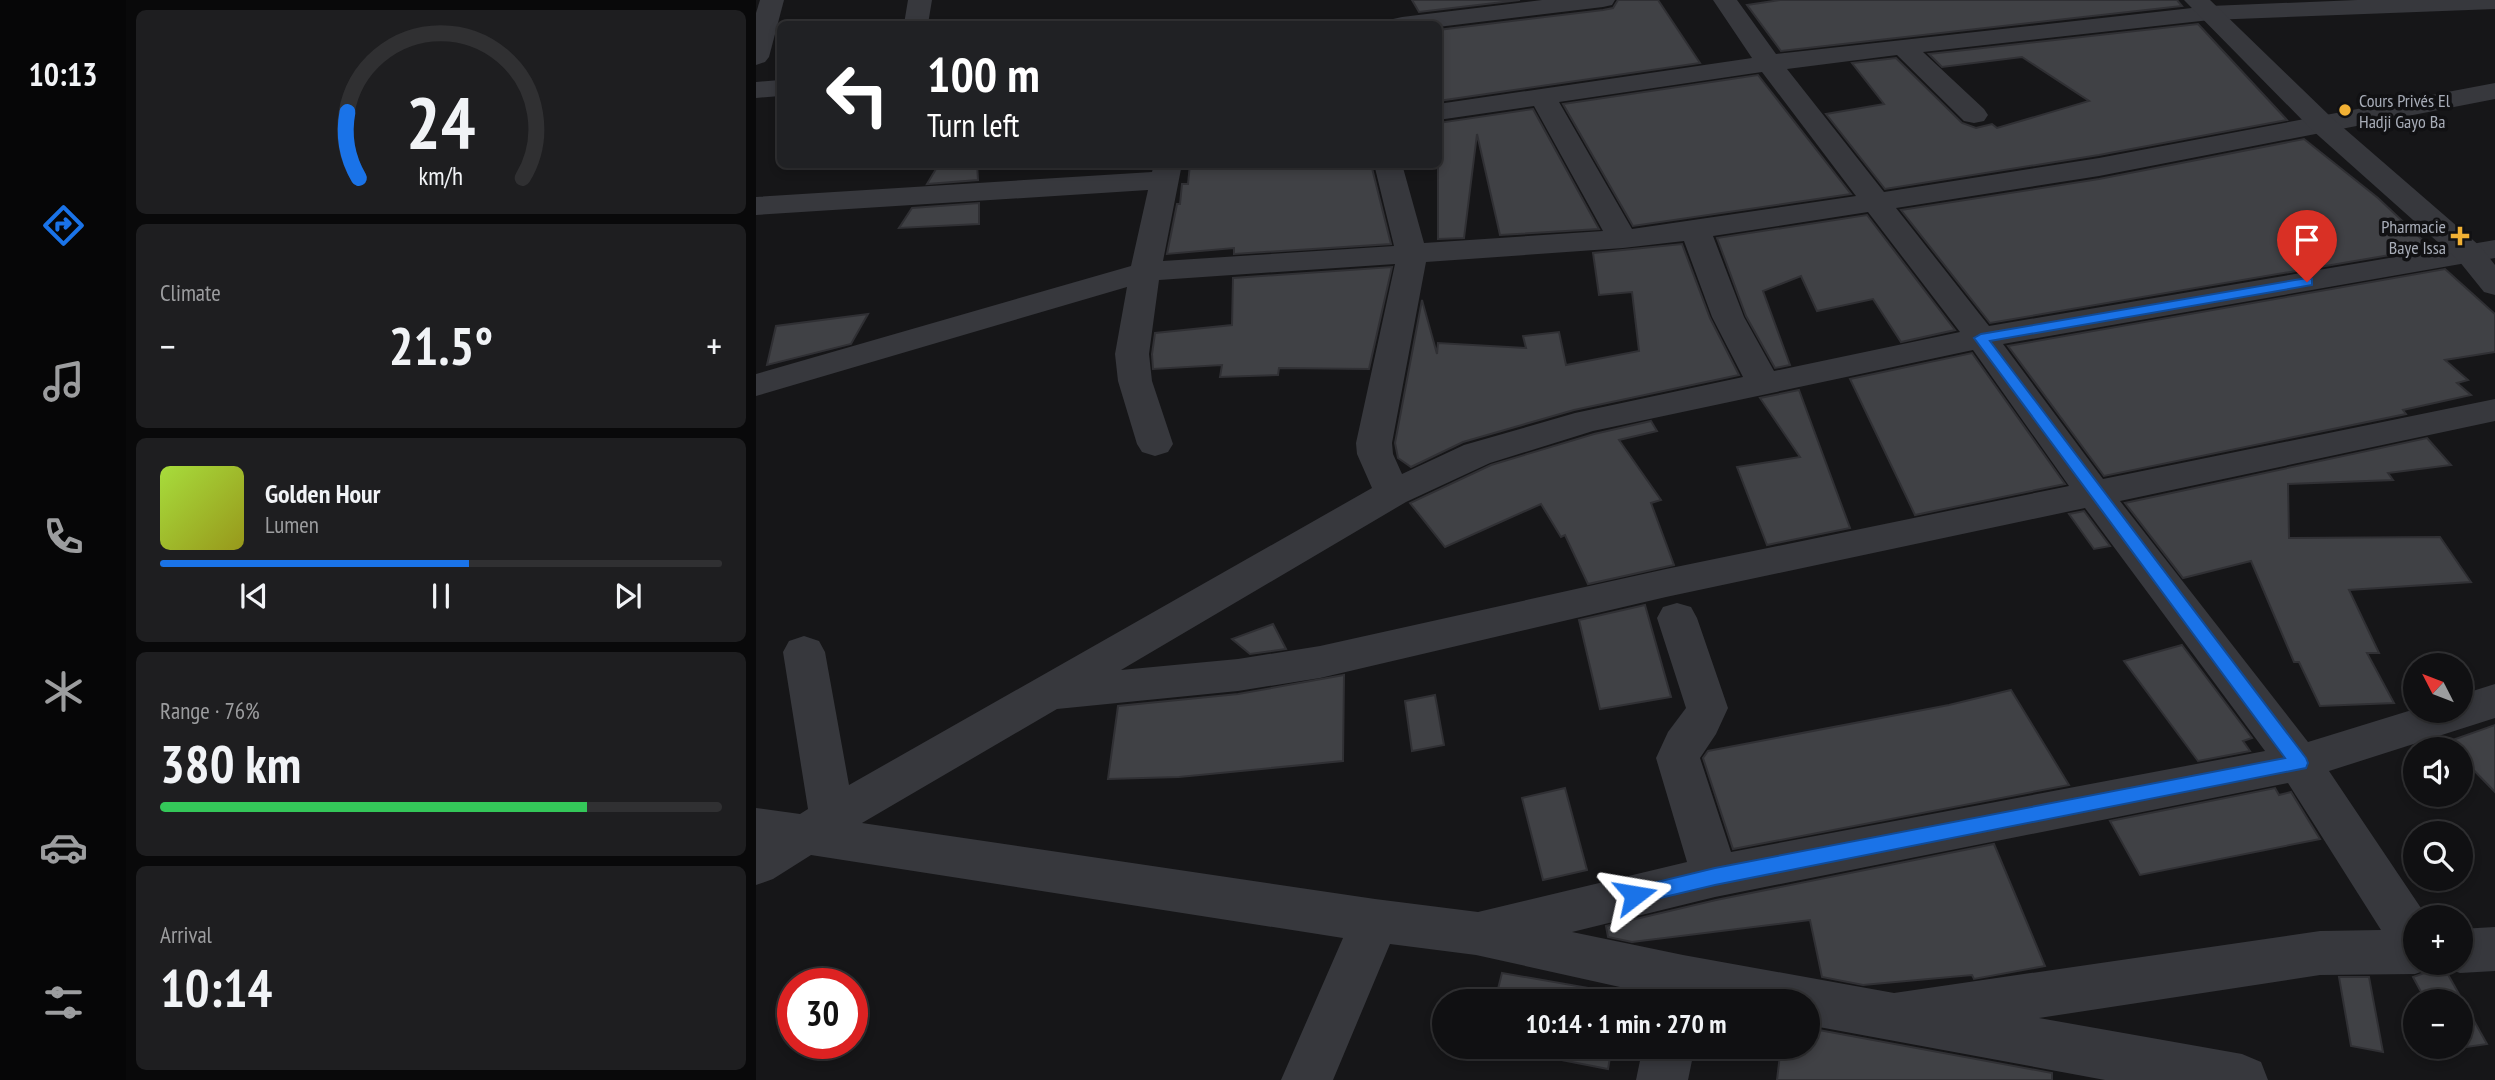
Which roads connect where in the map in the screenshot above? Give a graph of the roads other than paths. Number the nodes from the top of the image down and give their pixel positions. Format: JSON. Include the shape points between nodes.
{"nodes":[{"id":1,"x":772,"y":0,"type":"edge"},
{"id":2,"x":919,"y":0,"type":"edge"},
{"id":3,"x":1604,"y":0,"type":"edge"},
{"id":4,"x":1725,"y":0,"type":"edge"},
{"id":5,"x":2495,"y":2,"type":"edge"},
{"id":6,"x":2203,"y":7,"type":"edge"},
{"id":7,"x":916,"y":21,"type":"edge"},
{"id":8,"x":1427,"y":21,"type":"edge"},
{"id":9,"x":1903,"y":47,"type":"junction"},
{"id":10,"x":756,"y":57,"type":"edge"},
{"id":11,"x":1769,"y":64,"type":"junction"},
{"id":12,"x":777,"y":88,"type":"edge"},
{"id":13,"x":756,"y":90,"type":"edge"},
{"id":14,"x":2495,"y":91,"type":"edge"},
{"id":15,"x":1541,"y":95,"type":"junction"},
{"id":16,"x":1442,"y":111,"type":"edge"},
{"id":17,"x":1974,"y":115,"type":"dead end"},
{"id":18,"x":2321,"y":123,"type":"junction"},
{"id":19,"x":1389,"y":168,"type":"edge"},
{"id":20,"x":1166,"y":172,"type":"edge"},
{"id":21,"x":1875,"y":202,"type":"junction"},
{"id":22,"x":756,"y":206,"type":"edge"},
{"id":23,"x":1695,"y":230,"type":"junction"},
{"id":24,"x":1623,"y":239,"type":"junction"},
{"id":25,"x":2483,"y":251,"type":"edge"},
{"id":26,"x":1412,"y":255,"type":"junction"},
{"id":27,"x":1145,"y":272,"type":"junction"},
{"id":28,"x":2495,"y":285,"type":"edge"},
{"id":29,"x":1981,"y":338,"type":"junction"},
{"id":30,"x":1763,"y":384,"type":"junction"},
{"id":31,"x":756,"y":385,"type":"edge"},
{"id":32,"x":2495,"y":410,"type":"edge"},
{"id":33,"x":1155,"y":444,"type":"dead end"},
{"id":34,"x":1393,"y":493,"type":"junction"},
{"id":35,"x":2095,"y":495,"type":"junction"},
{"id":36,"x":1677,"y":618,"type":"dead end"},
{"id":37,"x":804,"y":652,"type":"dead end"},
{"id":38,"x":1047,"y":694,"type":"junction"},
{"id":39,"x":2495,"y":701,"type":"edge"},
{"id":40,"x":2299,"y":763,"type":"junction"},
{"id":41,"x":818,"y":826,"type":"junction"},
{"id":42,"x":756,"y":827,"type":"edge"},
{"id":43,"x":756,"y":865,"type":"edge"},
{"id":44,"x":1715,"y":876,"type":"junction"},
{"id":45,"x":1376,"y":921,"type":"junction"},
{"id":46,"x":2403,"y":922,"type":"edge"},
{"id":47,"x":1476,"y":933,"type":"junction"},
{"id":48,"x":2495,"y":949,"type":"edge"},
{"id":49,"x":2473,"y":950,"type":"edge"},
{"id":50,"x":2403,"y":952,"type":"edge"},
{"id":51,"x":1680,"y":989,"type":"edge"},
{"id":52,"x":1820,"y":1003,"type":"edge"},
{"id":53,"x":1892,"y":1017,"type":"junction"},
{"id":54,"x":1666,"y":1059,"type":"edge"},
{"id":55,"x":1307,"y":1080,"type":"edge"},
{"id":56,"x":1662,"y":1080,"type":"edge"},
{"id":57,"x":2242,"y":1080,"type":"edge"}],
"edges":[{"from":1,"to":10,"type":"street"},
{"from":2,"to":7,"type":"street"},
{"from":3,"to":8,"type":"street"},
{"from":4,"to":11,"type":"street"},
{"from":5,"to":6,"type":"street"},
{"from":6,"to":9,"type":"street"},
{"from":6,"to":18,"type":"street"},
{"from":9,"to":11,"type":"street"},
{"from":9,"to":17,"type":"street"},
{"from":11,"to":15,"type":"street"},
{"from":11,"to":21,"type":"street"},
{"from":12,"to":13,"type":"street"},
{"from":14,"to":18,"type":"street"},
{"from":15,"to":16,"type":"street"},
{"from":15,"to":24,"type":"street"},
{"from":18,"to":21,"type":"street","via":[[2099,167]]},
{"from":18,"to":25,"type":"street"},
{"from":19,"to":26,"type":"street"},
{"from":20,"to":22,"type":"street"},
{"from":20,"to":27,"type":"street"},
{"from":21,"to":23,"type":"street"},
{"from":21,"to":29,"type":"street"},
{"from":23,"to":24,"type":"street"},
{"from":23,"to":30,"type":"street","via":[[1728,317]]},
{"from":24,"to":26,"type":"street"},
{"from":25,"to":28,"type":"street"},
{"from":25,"to":29,"type":"street"},
{"from":26,"to":27,"type":"street"},
{"from":26,"to":34,"type":"street","via":[[1374,443]]},
{"from":27,"to":31,"type":"street"},
{"from":27,"to":33,"type":"street","via":[[1132,354],[1135,381]]},
{"from":29,"to":30,"type":"street"},
{"from":29,"to":35,"type":"street"},
{"from":30,"to":34,"type":"street","via":[[1588,421],[1478,454]]},
{"from":32,"to":35,"type":"street"},
{"from":34,"to":38,"type":"street"},
{"from":35,"to":38,"type":"street","via":[[1666,583],[1320,662],[1238,676]]},
{"from":35,"to":40,"type":"street"},
{"from":36,"to":44,"type":"street","via":[[1707,708],[1678,758]]},
{"from":37,"to":41,"type":"street"},
{"from":38,"to":41,"type":"street"},
{"from":39,"to":40,"type":"street"},
{"from":40,"to":44,"type":"street"},
{"from":40,"to":46,"type":"street"},
{"from":41,"to":42,"type":"street"},
{"from":41,"to":43,"type":"street"},
{"from":41,"to":45,"type":"street"},
{"from":44,"to":47,"type":"street"},
{"from":45,"to":47,"type":"street"},
{"from":45,"to":55,"type":"street"},
{"from":47,"to":51,"type":"street"},
{"from":48,"to":49,"type":"street"},
{"from":50,"to":53,"type":"street","via":[[2320,953]]},
{"from":52,"to":53,"type":"street"},
{"from":53,"to":57,"type":"street"},
{"from":54,"to":56,"type":"street"}]}
